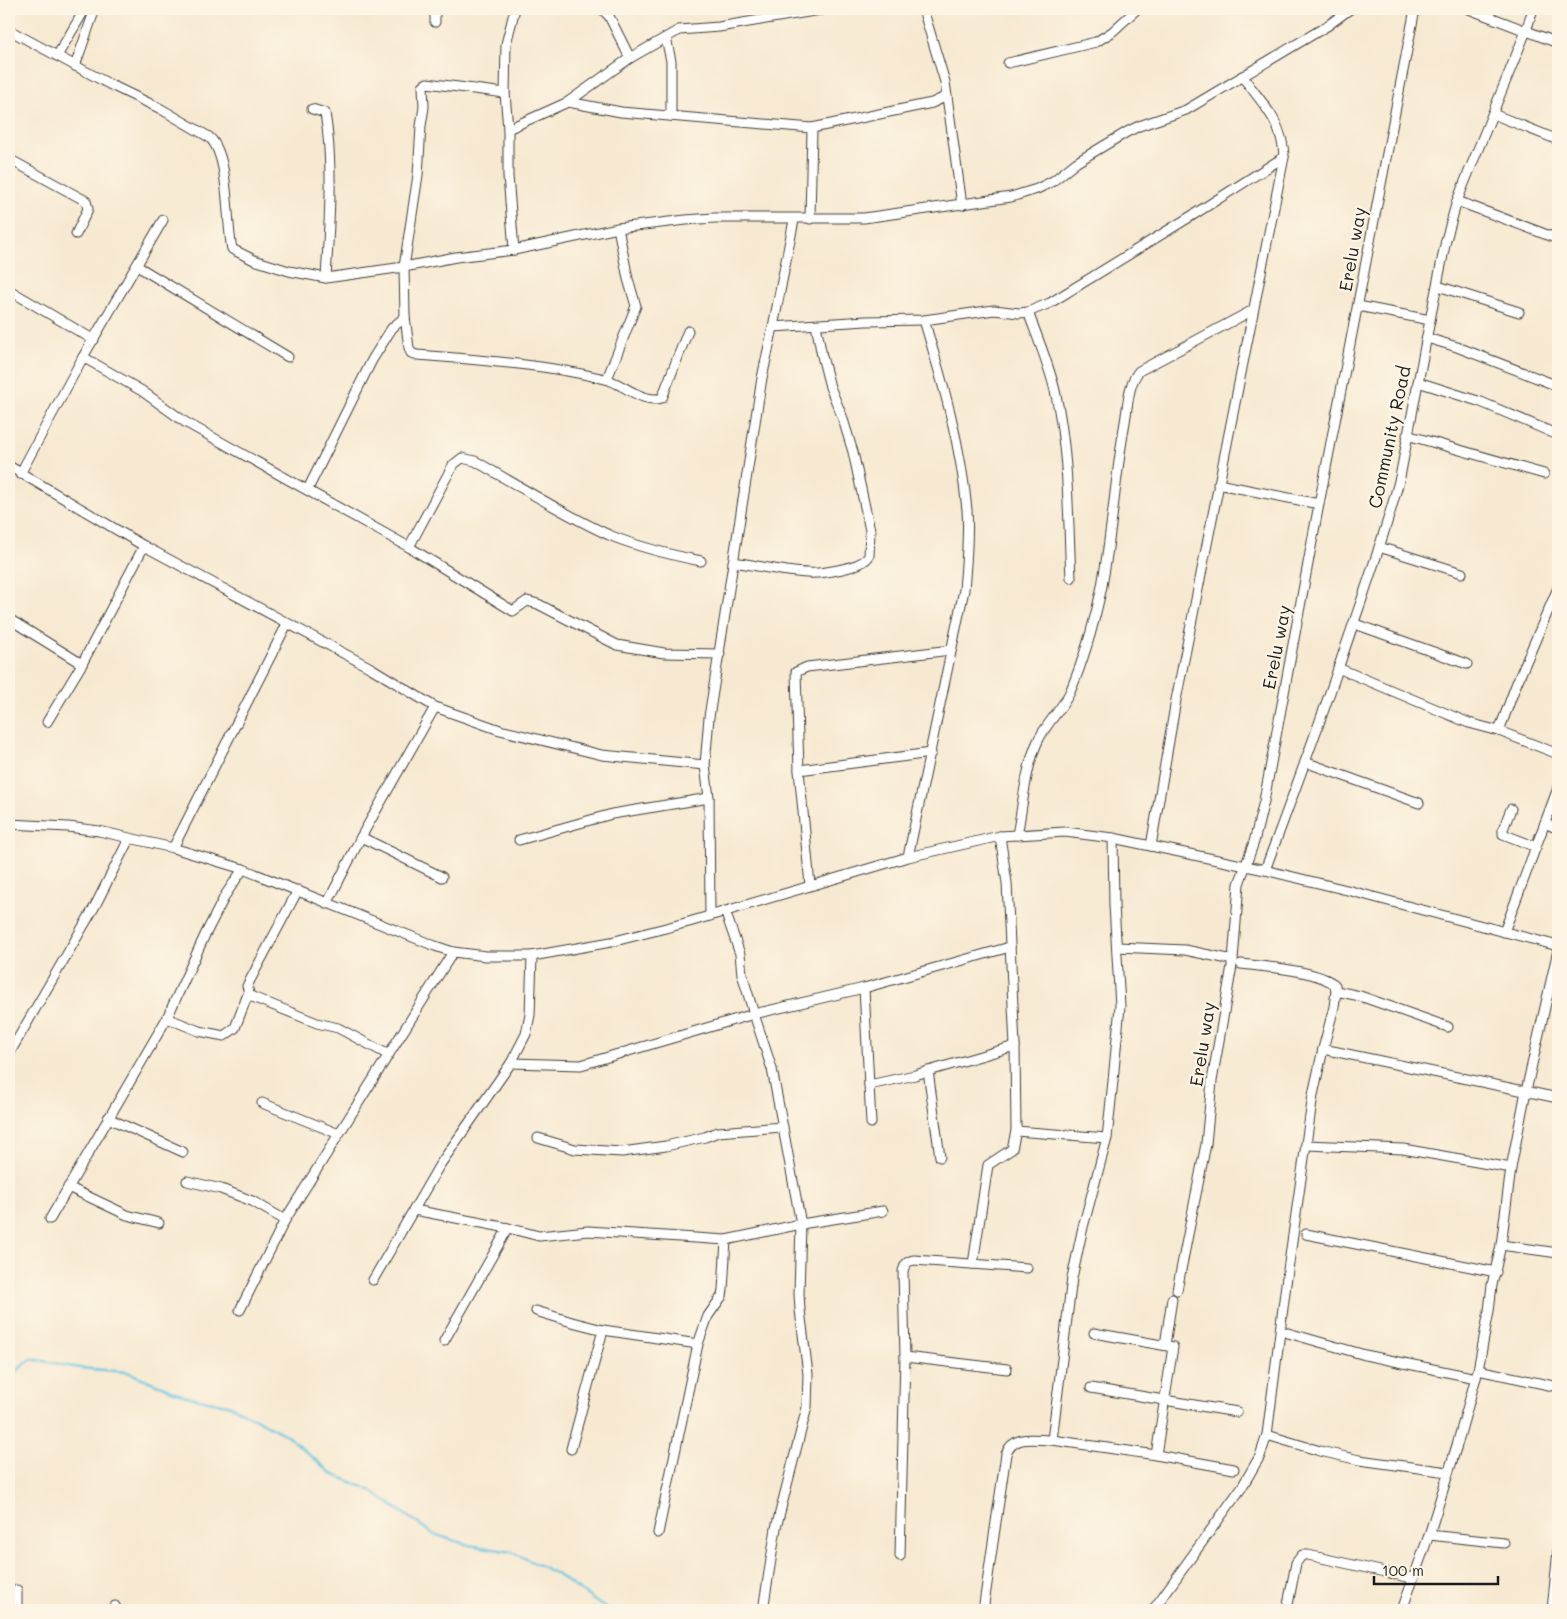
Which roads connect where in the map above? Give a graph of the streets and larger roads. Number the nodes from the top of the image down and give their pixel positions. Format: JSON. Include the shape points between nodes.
{"nodes":[{"id":1,"x":86,"y":9,"type":"edge"},
{"id":2,"x":95,"y":9,"type":"edge"},
{"id":3,"x":435,"y":9,"type":"edge"},
{"id":4,"x":515,"y":9,"type":"edge"},
{"id":5,"x":602,"y":9,"type":"edge"},
{"id":6,"x":826,"y":9,"type":"edge"},
{"id":7,"x":923,"y":9,"type":"edge"},
{"id":8,"x":1137,"y":9,"type":"edge"},
{"id":9,"x":1350,"y":9,"type":"edge"},
{"id":10,"x":1415,"y":9,"type":"edge"},
{"id":11,"x":1469,"y":9,"type":"edge"},
{"id":12,"x":1533,"y":9,"type":"edge"},
{"id":13,"x":435,"y":22,"type":"dead end"},
{"id":14,"x":9,"y":30,"type":"edge"},
{"id":15,"x":1526,"y":32,"type":"junction"},
{"id":16,"x":666,"y":38,"type":"junction"},
{"id":17,"x":1558,"y":44,"type":"edge"},
{"id":18,"x":57,"y":56,"type":"junction"},
{"id":19,"x":630,"y":58,"type":"junction"},
{"id":20,"x":1008,"y":63,"type":"dead end"},
{"id":21,"x":74,"y":66,"type":"junction"},
{"id":22,"x":1242,"y":76,"type":"junction"},
{"id":23,"x":505,"y":93,"type":"junction"},
{"id":24,"x":947,"y":96,"type":"junction"},
{"id":25,"x":568,"y":102,"type":"junction"},
{"id":26,"x":312,"y":109,"type":"dead end"},
{"id":27,"x":1493,"y":114,"type":"junction"},
{"id":28,"x":670,"y":116,"type":"junction"},
{"id":29,"x":812,"y":128,"type":"junction"},
{"id":30,"x":508,"y":129,"type":"junction"},
{"id":31,"x":1558,"y":140,"type":"edge"},
{"id":32,"x":1284,"y":157,"type":"junction"},
{"id":33,"x":9,"y":159,"type":"edge"},
{"id":34,"x":1457,"y":201,"type":"junction"},
{"id":35,"x":962,"y":204,"type":"junction"},
{"id":36,"x":810,"y":219,"type":"junction"},
{"id":37,"x":164,"y":220,"type":"dead end"},
{"id":38,"x":794,"y":220,"type":"junction"},
{"id":39,"x":618,"y":228,"type":"junction"},
{"id":40,"x":76,"y":234,"type":"dead end"},
{"id":41,"x":1558,"y":238,"type":"edge"},
{"id":42,"x":514,"y":250,"type":"junction"},
{"id":43,"x":137,"y":266,"type":"junction"},
{"id":44,"x":404,"y":267,"type":"junction"},
{"id":45,"x":326,"y":278,"type":"junction"},
{"id":46,"x":1438,"y":286,"type":"junction"},
{"id":47,"x":9,"y":290,"type":"edge"},
{"id":48,"x":1358,"y":306,"type":"junction"},
{"id":49,"x":1253,"y":310,"type":"junction"},
{"id":50,"x":1028,"y":312,"type":"junction"},
{"id":51,"x":1519,"y":312,"type":"dead end"},
{"id":52,"x":405,"y":317,"type":"junction"},
{"id":53,"x":924,"y":320,"type":"junction"},
{"id":54,"x":1430,"y":320,"type":"junction"},
{"id":55,"x":816,"y":325,"type":"junction"},
{"id":56,"x":774,"y":327,"type":"junction"},
{"id":57,"x":688,"y":331,"type":"dead end"},
{"id":58,"x":1427,"y":338,"type":"junction"},
{"id":59,"x":94,"y":340,"type":"junction"},
{"id":60,"x":83,"y":356,"type":"junction"},
{"id":61,"x":288,"y":358,"type":"dead end"},
{"id":62,"x":607,"y":379,"type":"junction"},
{"id":63,"x":1418,"y":382,"type":"junction"},
{"id":64,"x":1558,"y":386,"type":"edge"},
{"id":65,"x":1408,"y":435,"type":"junction"},
{"id":66,"x":1558,"y":435,"type":"edge"},
{"id":67,"x":9,"y":466,"type":"edge"},
{"id":68,"x":20,"y":474,"type":"junction"},
{"id":69,"x":1544,"y":474,"type":"dead end"},
{"id":70,"x":1218,"y":484,"type":"junction"},
{"id":71,"x":308,"y":490,"type":"junction"},
{"id":72,"x":1319,"y":504,"type":"junction"},
{"id":73,"x":144,"y":546,"type":"junction"},
{"id":74,"x":408,"y":547,"type":"junction"},
{"id":75,"x":1379,"y":547,"type":"junction"},
{"id":76,"x":701,"y":561,"type":"dead end"},
{"id":77,"x":733,"y":562,"type":"junction"},
{"id":78,"x":1462,"y":573,"type":"dead end"},
{"id":79,"x":1071,"y":578,"type":"dead end"},
{"id":80,"x":1558,"y":588,"type":"edge"},
{"id":81,"x":9,"y":619,"type":"edge"},
{"id":82,"x":287,"y":624,"type":"junction"},
{"id":83,"x":1355,"y":624,"type":"junction"},
{"id":84,"x":951,"y":650,"type":"junction"},
{"id":85,"x":720,"y":654,"type":"junction"},
{"id":86,"x":82,"y":664,"type":"junction"},
{"id":87,"x":1467,"y":664,"type":"dead end"},
{"id":88,"x":1338,"y":668,"type":"junction"},
{"id":89,"x":435,"y":708,"type":"junction"},
{"id":90,"x":46,"y":722,"type":"dead end"},
{"id":91,"x":1499,"y":732,"type":"junction"},
{"id":92,"x":931,"y":753,"type":"junction"},
{"id":93,"x":1558,"y":754,"type":"edge"},
{"id":94,"x":1305,"y":762,"type":"junction"},
{"id":95,"x":705,"y":765,"type":"junction"},
{"id":96,"x":799,"y":770,"type":"junction"},
{"id":97,"x":1558,"y":788,"type":"edge"},
{"id":98,"x":709,"y":798,"type":"junction"},
{"id":99,"x":1419,"y":803,"type":"dead end"},
{"id":100,"x":1511,"y":809,"type":"dead end"},
{"id":101,"x":1545,"y":823,"type":"junction"},
{"id":102,"x":9,"y":824,"type":"edge"},
{"id":103,"x":1558,"y":828,"type":"edge"},
{"id":104,"x":1017,"y":835,"type":"junction"},
{"id":105,"x":361,"y":836,"type":"junction"},
{"id":106,"x":1000,"y":836,"type":"junction"},
{"id":107,"x":1113,"y":838,"type":"junction"},
{"id":108,"x":130,"y":839,"type":"junction"},
{"id":109,"x":519,"y":840,"type":"dead end"},
{"id":110,"x":1151,"y":846,"type":"junction"},
{"id":111,"x":1536,"y":847,"type":"junction"},
{"id":112,"x":173,"y":848,"type":"junction"},
{"id":113,"x":908,"y":857,"type":"junction"},
{"id":114,"x":1246,"y":866,"type":"junction"},
{"id":115,"x":244,"y":869,"type":"junction"},
{"id":116,"x":1265,"y":870,"type":"junction"},
{"id":117,"x":442,"y":877,"type":"dead end"},
{"id":118,"x":810,"y":885,"type":"junction"},
{"id":119,"x":298,"y":890,"type":"junction"},
{"id":120,"x":327,"y":904,"type":"junction"},
{"id":121,"x":725,"y":911,"type":"junction"},
{"id":122,"x":710,"y":916,"type":"junction"},
{"id":123,"x":1504,"y":932,"type":"junction"},
{"id":124,"x":1558,"y":946,"type":"edge"},
{"id":125,"x":1117,"y":947,"type":"junction"},
{"id":126,"x":1010,"y":948,"type":"junction"},
{"id":127,"x":1558,"y":950,"type":"edge"},
{"id":128,"x":454,"y":952,"type":"junction"},
{"id":129,"x":532,"y":956,"type":"junction"},
{"id":130,"x":1237,"y":962,"type":"junction"},
{"id":131,"x":864,"y":988,"type":"junction"},
{"id":132,"x":1336,"y":991,"type":"junction"},
{"id":133,"x":248,"y":994,"type":"junction"},
{"id":134,"x":754,"y":1014,"type":"junction"},
{"id":135,"x":167,"y":1018,"type":"junction"},
{"id":136,"x":1448,"y":1026,"type":"dead end"},
{"id":137,"x":1015,"y":1046,"type":"junction"},
{"id":138,"x":1323,"y":1049,"type":"junction"},
{"id":139,"x":9,"y":1054,"type":"edge"},
{"id":140,"x":388,"y":1054,"type":"junction"},
{"id":141,"x":511,"y":1062,"type":"junction"},
{"id":142,"x":928,"y":1071,"type":"junction"},
{"id":143,"x":869,"y":1085,"type":"junction"},
{"id":144,"x":1526,"y":1091,"type":"junction"},
{"id":145,"x":1558,"y":1098,"type":"edge"},
{"id":146,"x":262,"y":1103,"type":"dead end"},
{"id":147,"x":108,"y":1118,"type":"junction"},
{"id":148,"x":871,"y":1123,"type":"dead end"},
{"id":149,"x":783,"y":1126,"type":"junction"},
{"id":150,"x":1016,"y":1131,"type":"junction"},
{"id":151,"x":339,"y":1134,"type":"junction"},
{"id":152,"x":538,"y":1138,"type":"dead end"},
{"id":153,"x":1107,"y":1138,"type":"junction"},
{"id":154,"x":1306,"y":1145,"type":"junction"},
{"id":155,"x":183,"y":1152,"type":"dead end"},
{"id":156,"x":940,"y":1157,"type":"dead end"},
{"id":157,"x":1511,"y":1168,"type":"junction"},
{"id":158,"x":186,"y":1181,"type":"dead end"},
{"id":159,"x":68,"y":1187,"type":"junction"},
{"id":160,"x":414,"y":1210,"type":"junction"},
{"id":161,"x":883,"y":1211,"type":"dead end"},
{"id":162,"x":50,"y":1219,"type":"dead end"},
{"id":163,"x":285,"y":1220,"type":"junction"},
{"id":164,"x":159,"y":1223,"type":"dead end"},
{"id":165,"x":801,"y":1224,"type":"junction"},
{"id":166,"x":508,"y":1228,"type":"junction"},
{"id":167,"x":1306,"y":1234,"type":"dead end"},
{"id":168,"x":726,"y":1240,"type":"junction"},
{"id":169,"x":1501,"y":1245,"type":"junction"},
{"id":170,"x":1558,"y":1253,"type":"edge"},
{"id":171,"x":973,"y":1264,"type":"junction"},
{"id":172,"x":1027,"y":1268,"type":"dead end"},
{"id":173,"x":1496,"y":1272,"type":"junction"},
{"id":174,"x":373,"y":1280,"type":"dead end"},
{"id":175,"x":240,"y":1310,"type":"dead end"},
{"id":176,"x":536,"y":1310,"type":"dead end"},
{"id":177,"x":603,"y":1330,"type":"junction"},
{"id":178,"x":1280,"y":1331,"type":"junction"},
{"id":179,"x":1094,"y":1333,"type":"dead end"},
{"id":180,"x":444,"y":1341,"type":"dead end"},
{"id":181,"x":698,"y":1344,"type":"junction"},
{"id":182,"x":1165,"y":1345,"type":"junction"},
{"id":183,"x":905,"y":1357,"type":"junction"},
{"id":184,"x":1007,"y":1369,"type":"dead end"},
{"id":185,"x":1477,"y":1374,"type":"junction"},
{"id":186,"x":1558,"y":1387,"type":"edge"},
{"id":187,"x":1091,"y":1388,"type":"dead end"},
{"id":188,"x":1166,"y":1400,"type":"junction"},
{"id":189,"x":1237,"y":1412,"type":"dead end"},
{"id":190,"x":1267,"y":1435,"type":"junction"},
{"id":191,"x":1052,"y":1440,"type":"junction"},
{"id":192,"x":570,"y":1450,"type":"dead end"},
{"id":193,"x":1156,"y":1455,"type":"junction"},
{"id":194,"x":1234,"y":1469,"type":"dead end"},
{"id":195,"x":1448,"y":1472,"type":"junction"},
{"id":196,"x":658,"y":1533,"type":"dead end"},
{"id":197,"x":1429,"y":1535,"type":"junction"},
{"id":198,"x":1504,"y":1543,"type":"dead end"},
{"id":199,"x":1558,"y":1550,"type":"edge"},
{"id":200,"x":900,"y":1556,"type":"dead end"},
{"id":201,"x":1412,"y":1578,"type":"junction"},
{"id":202,"x":17,"y":1590,"type":"dead end"},
{"id":203,"x":984,"y":1604,"type":"dead end"},
{"id":204,"x":17,"y":1610,"type":"edge"},
{"id":205,"x":764,"y":1610,"type":"edge"},
{"id":206,"x":1153,"y":1610,"type":"edge"},
{"id":207,"x":1287,"y":1610,"type":"edge"},
{"id":208,"x":1402,"y":1610,"type":"edge"},
{"id":209,"x":1552,"y":1610,"type":"edge"}],
"edges":[{"from":1,"to":18,"type":"street"},
{"from":2,"to":21,"type":"street"},
{"from":3,"to":13,"type":"street"},
{"from":4,"to":23,"type":"street","via":[[506,44]]},
{"from":5,"to":19,"type":"street"},
{"from":6,"to":16,"type":"street","via":[[679,30]]},
{"from":7,"to":24,"type":"street"},
{"from":8,"to":20,"type":"street","via":[[1096,42]]},
{"from":9,"to":22,"type":"street"},
{"from":10,"to":48,"type":"street","name":"Erelu way"},
{"from":11,"to":15,"type":"street"},
{"from":12,"to":15,"type":"street","name":"Community Road"},
{"from":14,"to":18,"type":"street"},
{"from":15,"to":17,"type":"street"},
{"from":15,"to":27,"type":"street","name":"Community Road"},
{"from":16,"to":19,"type":"street"},
{"from":16,"to":28,"type":"street","via":[[670,62]]},
{"from":18,"to":21,"type":"street"},
{"from":19,"to":25,"type":"street"},
{"from":21,"to":45,"type":"street","via":[[161,108],[215,142],[226,188],[232,249],[289,271]]},
{"from":22,"to":32,"type":"street","via":[[1274,119],[1283,139]]},
{"from":22,"to":35,"type":"street","via":[[1186,110],[1127,132],[1077,162],[1053,181],[1011,197]]},
{"from":23,"to":30,"type":"street"},
{"from":23,"to":44,"type":"street","via":[[428,83],[423,86],[418,175]]},
{"from":24,"to":29,"type":"street","via":[[932,103]]},
{"from":24,"to":35,"type":"street"},
{"from":25,"to":28,"type":"street","via":[[621,112]]},
{"from":25,"to":30,"type":"street"},
{"from":26,"to":45,"type":"street","via":[[325,113],[327,123],[329,212]]},
{"from":27,"to":31,"type":"street"},
{"from":27,"to":34,"type":"street","name":"Community Road"},
{"from":28,"to":29,"type":"street"},
{"from":29,"to":36,"type":"street"},
{"from":30,"to":42,"type":"street"},
{"from":32,"to":49,"type":"street"},
{"from":32,"to":50,"type":"street","via":[[1058,298]]},
{"from":33,"to":40,"type":"street","via":[[86,201],[88,209]]},
{"from":34,"to":41,"type":"street"},
{"from":34,"to":46,"type":"street","name":"Community Road"},
{"from":35,"to":36,"type":"street","via":[[864,218]]},
{"from":36,"to":38,"type":"street"},
{"from":37,"to":43,"type":"street"},
{"from":38,"to":39,"type":"street","via":[[714,218]]},
{"from":38,"to":56,"type":"street"},
{"from":39,"to":42,"type":"street"},
{"from":39,"to":62,"type":"street","via":[[636,306]]},
{"from":42,"to":44,"type":"street"},
{"from":43,"to":59,"type":"street"},
{"from":43,"to":61,"type":"street"},
{"from":44,"to":45,"type":"street"},
{"from":44,"to":52,"type":"street"},
{"from":46,"to":51,"type":"street"},
{"from":46,"to":54,"type":"street","name":"Community Road"},
{"from":47,"to":59,"type":"street"},
{"from":48,"to":54,"type":"street"},
{"from":48,"to":72,"type":"street","name":"Erelu way"},
{"from":49,"to":70,"type":"street"},
{"from":49,"to":104,"type":"street","via":[[1135,376],[1118,461],[1101,591],[1069,693],[1036,745]]},
{"from":50,"to":53,"type":"street","via":[[986,310]]},
{"from":50,"to":79,"type":"street","via":[[1056,393],[1061,420],[1067,475]]},
{"from":52,"to":62,"type":"street","via":[[409,348],[417,355],[528,365]]},
{"from":52,"to":71,"type":"street","via":[[392,328],[372,360]]},
{"from":53,"to":55,"type":"street"},
{"from":53,"to":84,"type":"street","via":[[961,458],[967,512],[964,590]]},
{"from":54,"to":58,"type":"street","name":"Community Road"},
{"from":55,"to":56,"type":"street"},
{"from":55,"to":77,"type":"street","via":[[830,387],[853,452],[870,530],[869,556],[856,566],[807,573]]},
{"from":56,"to":77,"type":"street","via":[[762,378]]},
{"from":57,"to":62,"type":"street","via":[[662,398],[656,400],[631,392]]},
{"from":58,"to":63,"type":"street","name":"Community Road"},
{"from":58,"to":64,"type":"street"},
{"from":59,"to":60,"type":"street"},
{"from":60,"to":68,"type":"street"},
{"from":60,"to":71,"type":"street","via":[[142,391],[185,422]]},
{"from":63,"to":65,"type":"street","name":"Community Road"},
{"from":63,"to":66,"type":"street","via":[[1481,402]]},
{"from":65,"to":69,"type":"street"},
{"from":65,"to":75,"type":"street","name":"Community Road","via":[[1400,477]]},
{"from":67,"to":68,"type":"street"},
{"from":68,"to":73,"type":"street"},
{"from":70,"to":72,"type":"street"},
{"from":70,"to":110,"type":"street"},
{"from":71,"to":74,"type":"street"},
{"from":72,"to":114,"type":"street","name":"Erelu way","via":[[1264,801]]},
{"from":73,"to":82,"type":"street"},
{"from":73,"to":86,"type":"street"},
{"from":74,"to":76,"type":"street","via":[[453,465],[462,458],[475,461],[611,536]]},
{"from":74,"to":85,"type":"street","via":[[513,611],[527,601],[617,645],[664,653]]},
{"from":75,"to":78,"type":"street"},
{"from":75,"to":83,"type":"street","name":"Community Road"},
{"from":77,"to":85,"type":"street"},
{"from":80,"to":91,"type":"street"},
{"from":81,"to":86,"type":"street"},
{"from":82,"to":89,"type":"street","via":[[371,668]]},
{"from":82,"to":112,"type":"street"},
{"from":83,"to":87,"type":"street"},
{"from":83,"to":88,"type":"street","name":"Community Road"},
{"from":84,"to":92,"type":"street"},
{"from":84,"to":96,"type":"street","via":[[807,666],[798,670],[795,681]]},
{"from":85,"to":95,"type":"street"},
{"from":86,"to":90,"type":"street"},
{"from":88,"to":91,"type":"street","via":[[1469,723]]},
{"from":88,"to":94,"type":"street","name":"Community Road"},
{"from":89,"to":95,"type":"street","via":[[500,730],[602,755]]},
{"from":89,"to":105,"type":"street"},
{"from":91,"to":93,"type":"street"},
{"from":92,"to":96,"type":"street"},
{"from":92,"to":113,"type":"street"},
{"from":94,"to":99,"type":"street"},
{"from":94,"to":116,"type":"street","name":"Community Road"},
{"from":95,"to":98,"type":"street"},
{"from":96,"to":118,"type":"street"},
{"from":97,"to":101,"type":"street"},
{"from":98,"to":109,"type":"street","via":[[612,814]]},
{"from":98,"to":122,"type":"street"},
{"from":100,"to":111,"type":"street","via":[[1504,834]]},
{"from":101,"to":103,"type":"street"},
{"from":101,"to":111,"type":"street"},
{"from":102,"to":108,"type":"street","via":[[68,827]]},
{"from":104,"to":106,"type":"street"},
{"from":104,"to":107,"type":"street","via":[[1065,832]]},
{"from":105,"to":117,"type":"street"},
{"from":105,"to":120,"type":"street"},
{"from":106,"to":113,"type":"street"},
{"from":106,"to":126,"type":"street","via":[[1007,883]]},
{"from":107,"to":110,"type":"street"},
{"from":107,"to":125,"type":"street"},
{"from":108,"to":112,"type":"street"},
{"from":108,"to":139,"type":"street"},
{"from":110,"to":114,"type":"street"},
{"from":111,"to":123,"type":"street"},
{"from":112,"to":115,"type":"street"},
{"from":113,"to":118,"type":"street"},
{"from":114,"to":116,"type":"street"},
{"from":114,"to":130,"type":"street","name":"Erelu way","via":[[1237,898]]},
{"from":115,"to":119,"type":"street"},
{"from":115,"to":135,"type":"street","via":[[226,894]]},
{"from":116,"to":123,"type":"street"},
{"from":118,"to":121,"type":"street"},
{"from":119,"to":120,"type":"street"},
{"from":119,"to":133,"type":"street","via":[[247,986]]},
{"from":120,"to":128,"type":"street"},
{"from":121,"to":122,"type":"street"},
{"from":121,"to":134,"type":"street","via":[[740,954],[742,974]]},
{"from":122,"to":129,"type":"street","via":[[611,942]]},
{"from":123,"to":124,"type":"street"},
{"from":125,"to":130,"type":"street","via":[[1185,950]]},
{"from":125,"to":153,"type":"street","via":[[1120,1006]]},
{"from":126,"to":131,"type":"street"},
{"from":126,"to":137,"type":"street"},
{"from":127,"to":144,"type":"street"},
{"from":128,"to":129,"type":"street"},
{"from":128,"to":140,"type":"street"},
{"from":129,"to":141,"type":"street","via":[[530,1015],[526,1034]]},
{"from":130,"to":132,"type":"street","via":[[1315,976],[1332,982]]},
{"from":130,"to":182,"type":"street","name":"Erelu way","via":[[1212,1081],[1202,1162]]},
{"from":131,"to":134,"type":"street"},
{"from":131,"to":143,"type":"street"},
{"from":132,"to":136,"type":"street"},
{"from":132,"to":138,"type":"street"},
{"from":133,"to":135,"type":"street","via":[[235,1028],[224,1036],[199,1032]]},
{"from":133,"to":140,"type":"street","via":[[338,1028]]},
{"from":134,"to":141,"type":"street","via":[[581,1065]]},
{"from":134,"to":149,"type":"street","via":[[772,1069]]},
{"from":135,"to":147,"type":"street"},
{"from":137,"to":142,"type":"street"},
{"from":137,"to":150,"type":"street"},
{"from":138,"to":144,"type":"street"},
{"from":138,"to":154,"type":"street"},
{"from":140,"to":151,"type":"street"},
{"from":141,"to":160,"type":"street","via":[[439,1166]]},
{"from":142,"to":143,"type":"street"},
{"from":142,"to":156,"type":"street"},
{"from":143,"to":148,"type":"street"},
{"from":144,"to":145,"type":"street"},
{"from":144,"to":157,"type":"street"},
{"from":146,"to":151,"type":"street"},
{"from":147,"to":155,"type":"street"},
{"from":147,"to":159,"type":"street"},
{"from":149,"to":152,"type":"street","via":[[718,1132],[666,1146],[622,1152],[575,1149]]},
{"from":149,"to":165,"type":"street"},
{"from":150,"to":153,"type":"street"},
{"from":150,"to":171,"type":"street","via":[[1012,1149],[988,1165]]},
{"from":151,"to":163,"type":"street"},
{"from":153,"to":191,"type":"street","via":[[1072,1278]]},
{"from":154,"to":157,"type":"street","via":[[1403,1149]]},
{"from":154,"to":178,"type":"street"},
{"from":157,"to":169,"type":"street"},
{"from":158,"to":163,"type":"street","via":[[252,1201]]},
{"from":159,"to":162,"type":"street"},
{"from":159,"to":164,"type":"street","via":[[127,1214]]},
{"from":160,"to":166,"type":"street"},
{"from":160,"to":174,"type":"street"},
{"from":161,"to":165,"type":"street"},
{"from":163,"to":175,"type":"street"},
{"from":165,"to":168,"type":"street"},
{"from":165,"to":205,"type":"street","via":[[799,1294],[808,1374],[807,1407],[776,1528]]},
{"from":166,"to":168,"type":"street","via":[[539,1236],[588,1231]]},
{"from":166,"to":180,"type":"street"},
{"from":167,"to":173,"type":"street"},
{"from":168,"to":181,"type":"street","via":[[722,1296],[708,1316]]},
{"from":169,"to":170,"type":"street"},
{"from":169,"to":173,"type":"street"},
{"from":171,"to":172,"type":"street"},
{"from":171,"to":183,"type":"street","via":[[914,1260],[904,1265]]},
{"from":173,"to":185,"type":"street"},
{"from":176,"to":177,"type":"street"},
{"from":177,"to":181,"type":"street"},
{"from":177,"to":192,"type":"street"},
{"from":178,"to":185,"type":"street","via":[[1373,1357]]},
{"from":178,"to":190,"type":"street"},
{"from":179,"to":182,"type":"street"},
{"from":181,"to":196,"type":"street"},
{"from":182,"to":188,"type":"street","via":[[1173,1349]]},
{"from":183,"to":184,"type":"street"},
{"from":183,"to":200,"type":"street"},
{"from":185,"to":186,"type":"street"},
{"from":185,"to":195,"type":"street"},
{"from":187,"to":188,"type":"street"},
{"from":188,"to":189,"type":"street"},
{"from":188,"to":193,"type":"street"},
{"from":190,"to":195,"type":"street","via":[[1359,1460]]},
{"from":190,"to":206,"type":"street","via":[[1260,1456],[1242,1487]]},
{"from":191,"to":193,"type":"street"},
{"from":191,"to":203,"type":"street","via":[[1020,1440],[1009,1446]]},
{"from":193,"to":194,"type":"street"},
{"from":195,"to":197,"type":"street"},
{"from":197,"to":198,"type":"street"},
{"from":197,"to":201,"type":"street"},
{"from":199,"to":209,"type":"street"},
{"from":201,"to":207,"type":"street","via":[[1302,1555],[1296,1563]]},
{"from":201,"to":208,"type":"street"},
{"from":202,"to":204,"type":"street"}]}
